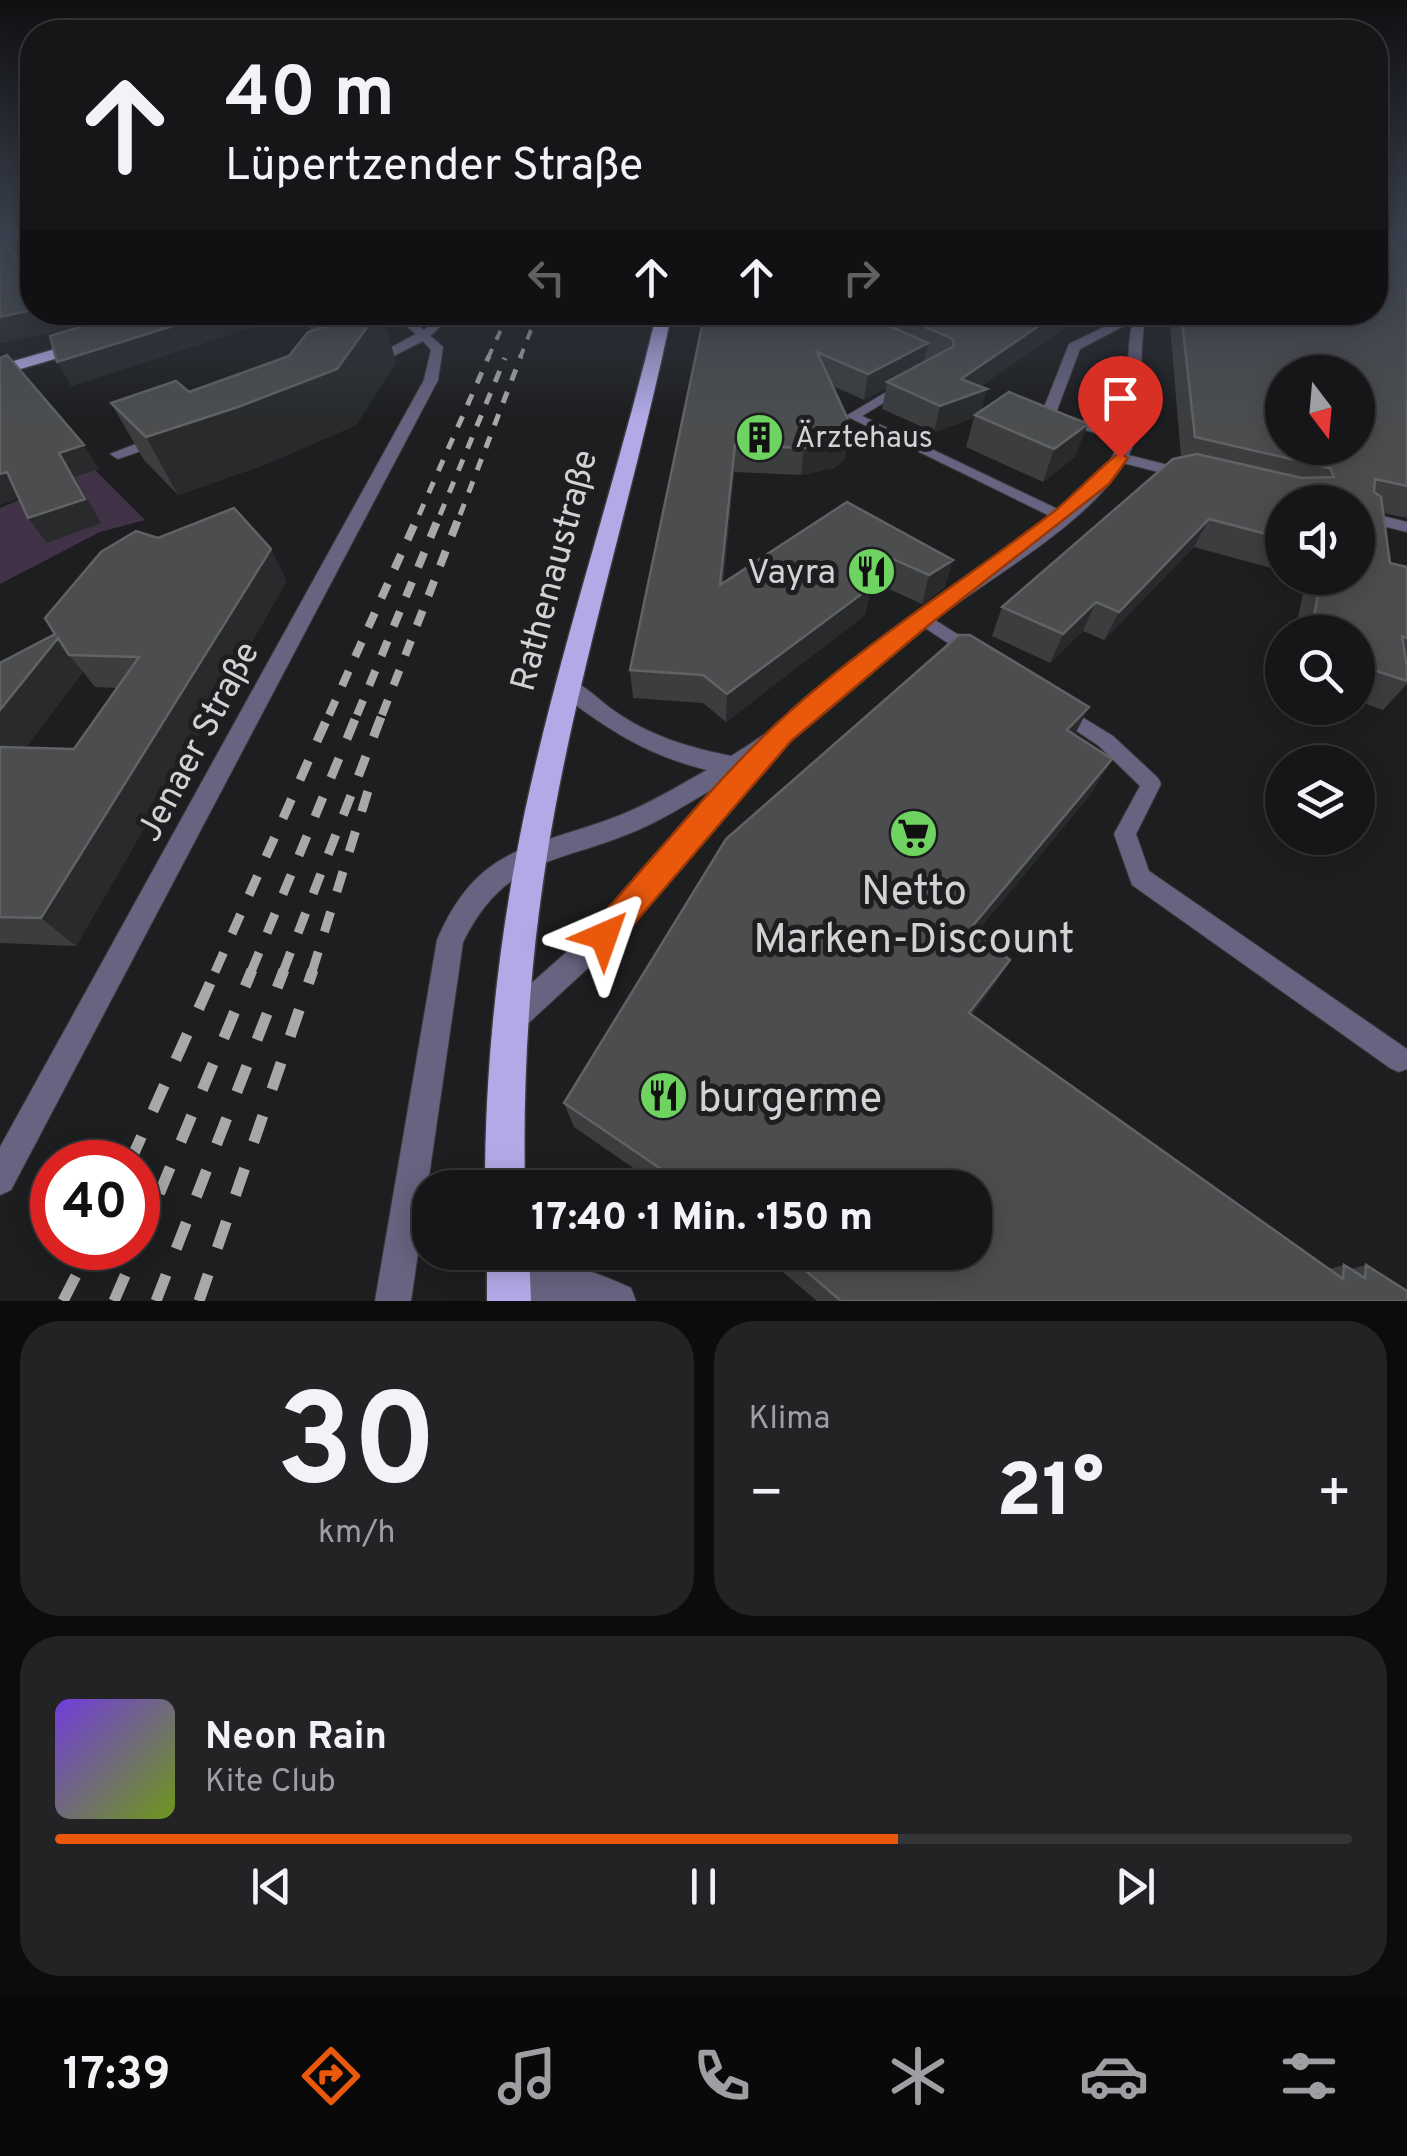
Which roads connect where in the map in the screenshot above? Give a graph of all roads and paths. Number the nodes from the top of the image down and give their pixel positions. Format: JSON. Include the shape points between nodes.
{"nodes":[{"id":1,"x":413,"y":325,"type":"edge"},
{"id":2,"x":436,"y":325,"type":"edge"},
{"id":3,"x":662,"y":325,"type":"edge"},
{"id":4,"x":1118,"y":325,"type":"edge"},
{"id":5,"x":1139,"y":325,"type":"edge"},
{"id":6,"x":426,"y":335,"type":"junction"},
{"id":7,"x":0,"y":359,"type":"edge"},
{"id":8,"x":358,"y":366,"type":"edge"},
{"id":9,"x":0,"y":370,"type":"edge"},
{"id":10,"x":910,"y":384,"type":"edge"},
{"id":11,"x":174,"y":434,"type":"edge"},
{"id":12,"x":1128,"y":438,"type":"junction"},
{"id":13,"x":118,"y":454,"type":"edge"},
{"id":14,"x":1120,"y":458,"type":"junction"},
{"id":15,"x":1195,"y":476,"type":"edge"},
{"id":16,"x":1061,"y":516,"type":"junction"},
{"id":17,"x":1375,"y":519,"type":"edge"},
{"id":18,"x":1407,"y":527,"type":"edge"},
{"id":19,"x":922,"y":618,"type":"junction"},
{"id":20,"x":994,"y":666,"type":"edge"},
{"id":21,"x":567,"y":688,"type":"junction"},
{"id":22,"x":1042,"y":698,"type":"edge"},
{"id":23,"x":782,"y":734,"type":"junction"},
{"id":24,"x":730,"y":765,"type":"junction"},
{"id":25,"x":535,"y":851,"type":"junction"},
{"id":26,"x":507,"y":1024,"type":"junction"},
{"id":27,"x":1399,"y":1060,"type":"dead end"},
{"id":28,"x":505,"y":1170,"type":"edge"},
{"id":29,"x":0,"y":1179,"type":"edge"},
{"id":30,"x":509,"y":1281,"type":"edge"},
{"id":31,"x":393,"y":1301,"type":"edge"},
{"id":32,"x":618,"y":1301,"type":"edge"}],
"edges":[{"from":1,"to":6,"type":"street"},
{"from":2,"to":6,"type":"lane"},
{"from":3,"to":21,"type":"main road","name":"Rathenaustraße"},
{"from":4,"to":12,"type":"street","via":[[1074,347],[1048,415]]},
{"from":5,"to":12,"type":"street"},
{"from":6,"to":8,"type":"street"},
{"from":6,"to":29,"type":"street","name":"Jenaer Straße","via":[[438,350],[431,380]]},
{"from":7,"to":9,"type":"main road","via":[[103,335]]},
{"from":10,"to":16,"type":"lane","via":[[852,416]]},
{"from":11,"to":13,"type":"street"},
{"from":12,"to":14,"type":"street"},
{"from":14,"to":15,"type":"street"},
{"from":14,"to":16,"type":"street"},
{"from":16,"to":19,"type":"street"},
{"from":17,"to":18,"type":"street"},
{"from":19,"to":20,"type":"lane"},
{"from":19,"to":23,"type":"street"},
{"from":21,"to":24,"type":"street","via":[[641,741]]},
{"from":21,"to":25,"type":"main road","name":"Rathenaustraße"},
{"from":22,"to":27,"type":"lane","via":[[1106,741],[1151,784],[1125,834],[1140,878]]},
{"from":23,"to":24,"type":"street"},
{"from":23,"to":26,"type":"street","via":[[604,936]]},
{"from":24,"to":25,"type":"street","via":[[631,822]]},
{"from":25,"to":26,"type":"main road","name":"Rathenaustraße"},
{"from":25,"to":31,"type":"street","via":[[481,888],[460,912],[450,940]]},
{"from":26,"to":28,"type":"main road","name":"Rathenaustraße"},
{"from":30,"to":32,"type":"street","via":[[591,1286]]}]}
